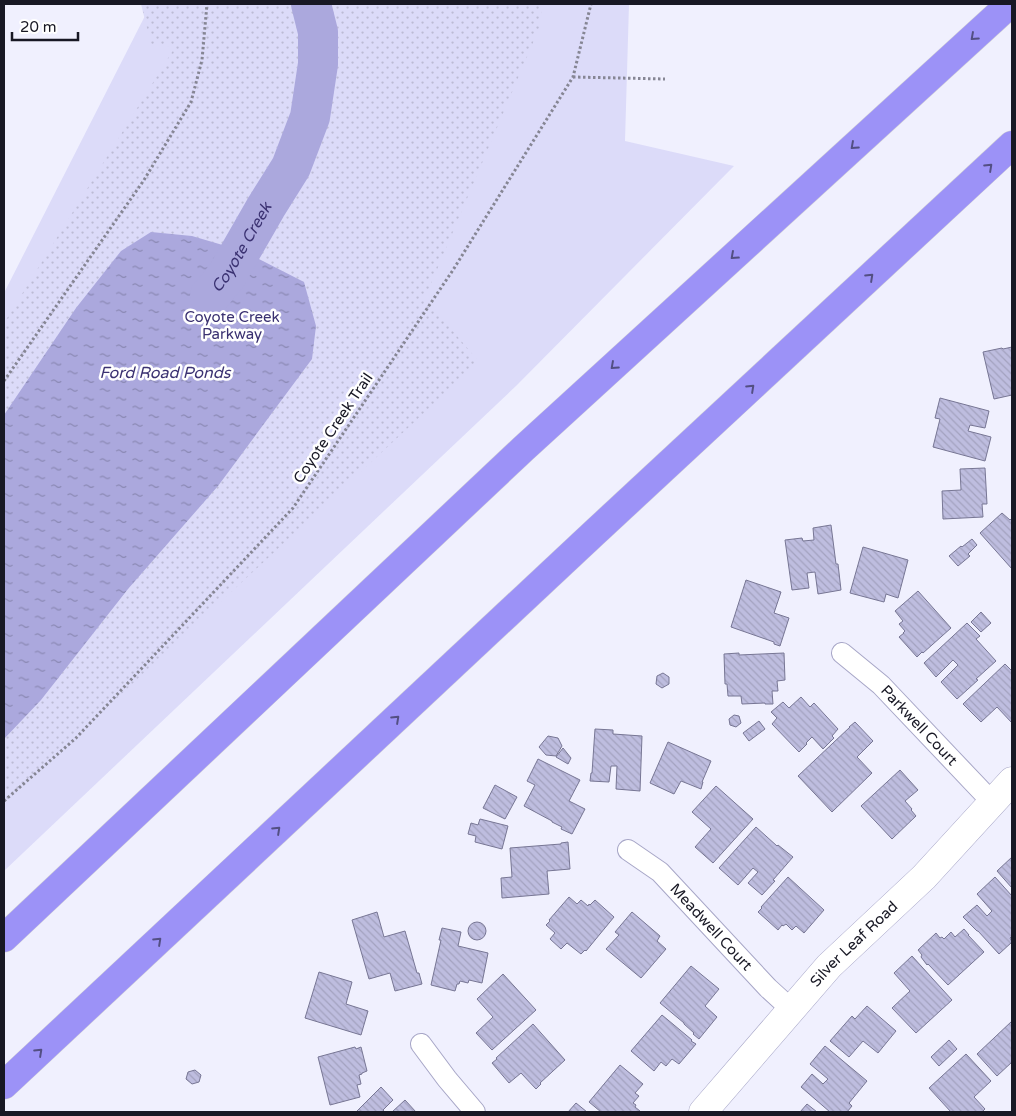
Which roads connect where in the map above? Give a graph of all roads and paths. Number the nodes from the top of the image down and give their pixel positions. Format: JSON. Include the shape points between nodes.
{"nodes":[{"id":1,"x":207,"y":4,"type":"edge"},
{"id":2,"x":591,"y":4,"type":"edge"},
{"id":3,"x":1010,"y":4,"type":"edge"},
{"id":4,"x":574,"y":76,"type":"junction"},
{"id":5,"x":665,"y":79,"type":"dead end"},
{"id":6,"x":1012,"y":145,"type":"edge"},
{"id":7,"x":4,"y":381,"type":"edge"},
{"id":8,"x":842,"y":652,"type":"dead end"},
{"id":9,"x":1012,"y":781,"type":"edge"},
{"id":10,"x":4,"y":801,"type":"edge"},
{"id":11,"x":992,"y":802,"type":"junction"},
{"id":12,"x":628,"y":850,"type":"dead end"},
{"id":13,"x":4,"y":938,"type":"edge"},
{"id":14,"x":790,"y":1009,"type":"junction"},
{"id":15,"x":421,"y":1044,"type":"dead end"},
{"id":16,"x":4,"y":1085,"type":"edge"},
{"id":17,"x":475,"y":1112,"type":"edge"},
{"id":18,"x":703,"y":1112,"type":"edge"}],
"edges":[{"from":1,"to":7,"type":"path","via":[[202,60],[190,102],[144,180]]},
{"from":2,"to":4,"type":"path","name":"Coyote Creek Trail"},
{"from":3,"to":13,"type":"highway","one_way":true,"via":[[523,449]]},
{"from":4,"to":5,"type":"path"},
{"from":4,"to":10,"type":"path","name":"Coyote Creek Trail","via":[[453,270],[293,508],[76,738]]},
{"from":16,"to":6,"type":"highway","one_way":true},
{"from":8,"to":11,"type":"street","name":"Parkwell Court","via":[[881,685]]},
{"from":9,"to":11,"type":"street","name":"Silver Leaf Road"},
{"from":11,"to":14,"type":"street","name":"Silver Leaf Road","via":[[924,877],[829,966]]},
{"from":12,"to":14,"type":"street","name":"Meadwell Court","via":[[660,872]]},
{"from":14,"to":18,"type":"street","name":"Silver Leaf Road"},
{"from":15,"to":17,"type":"street"}]}
